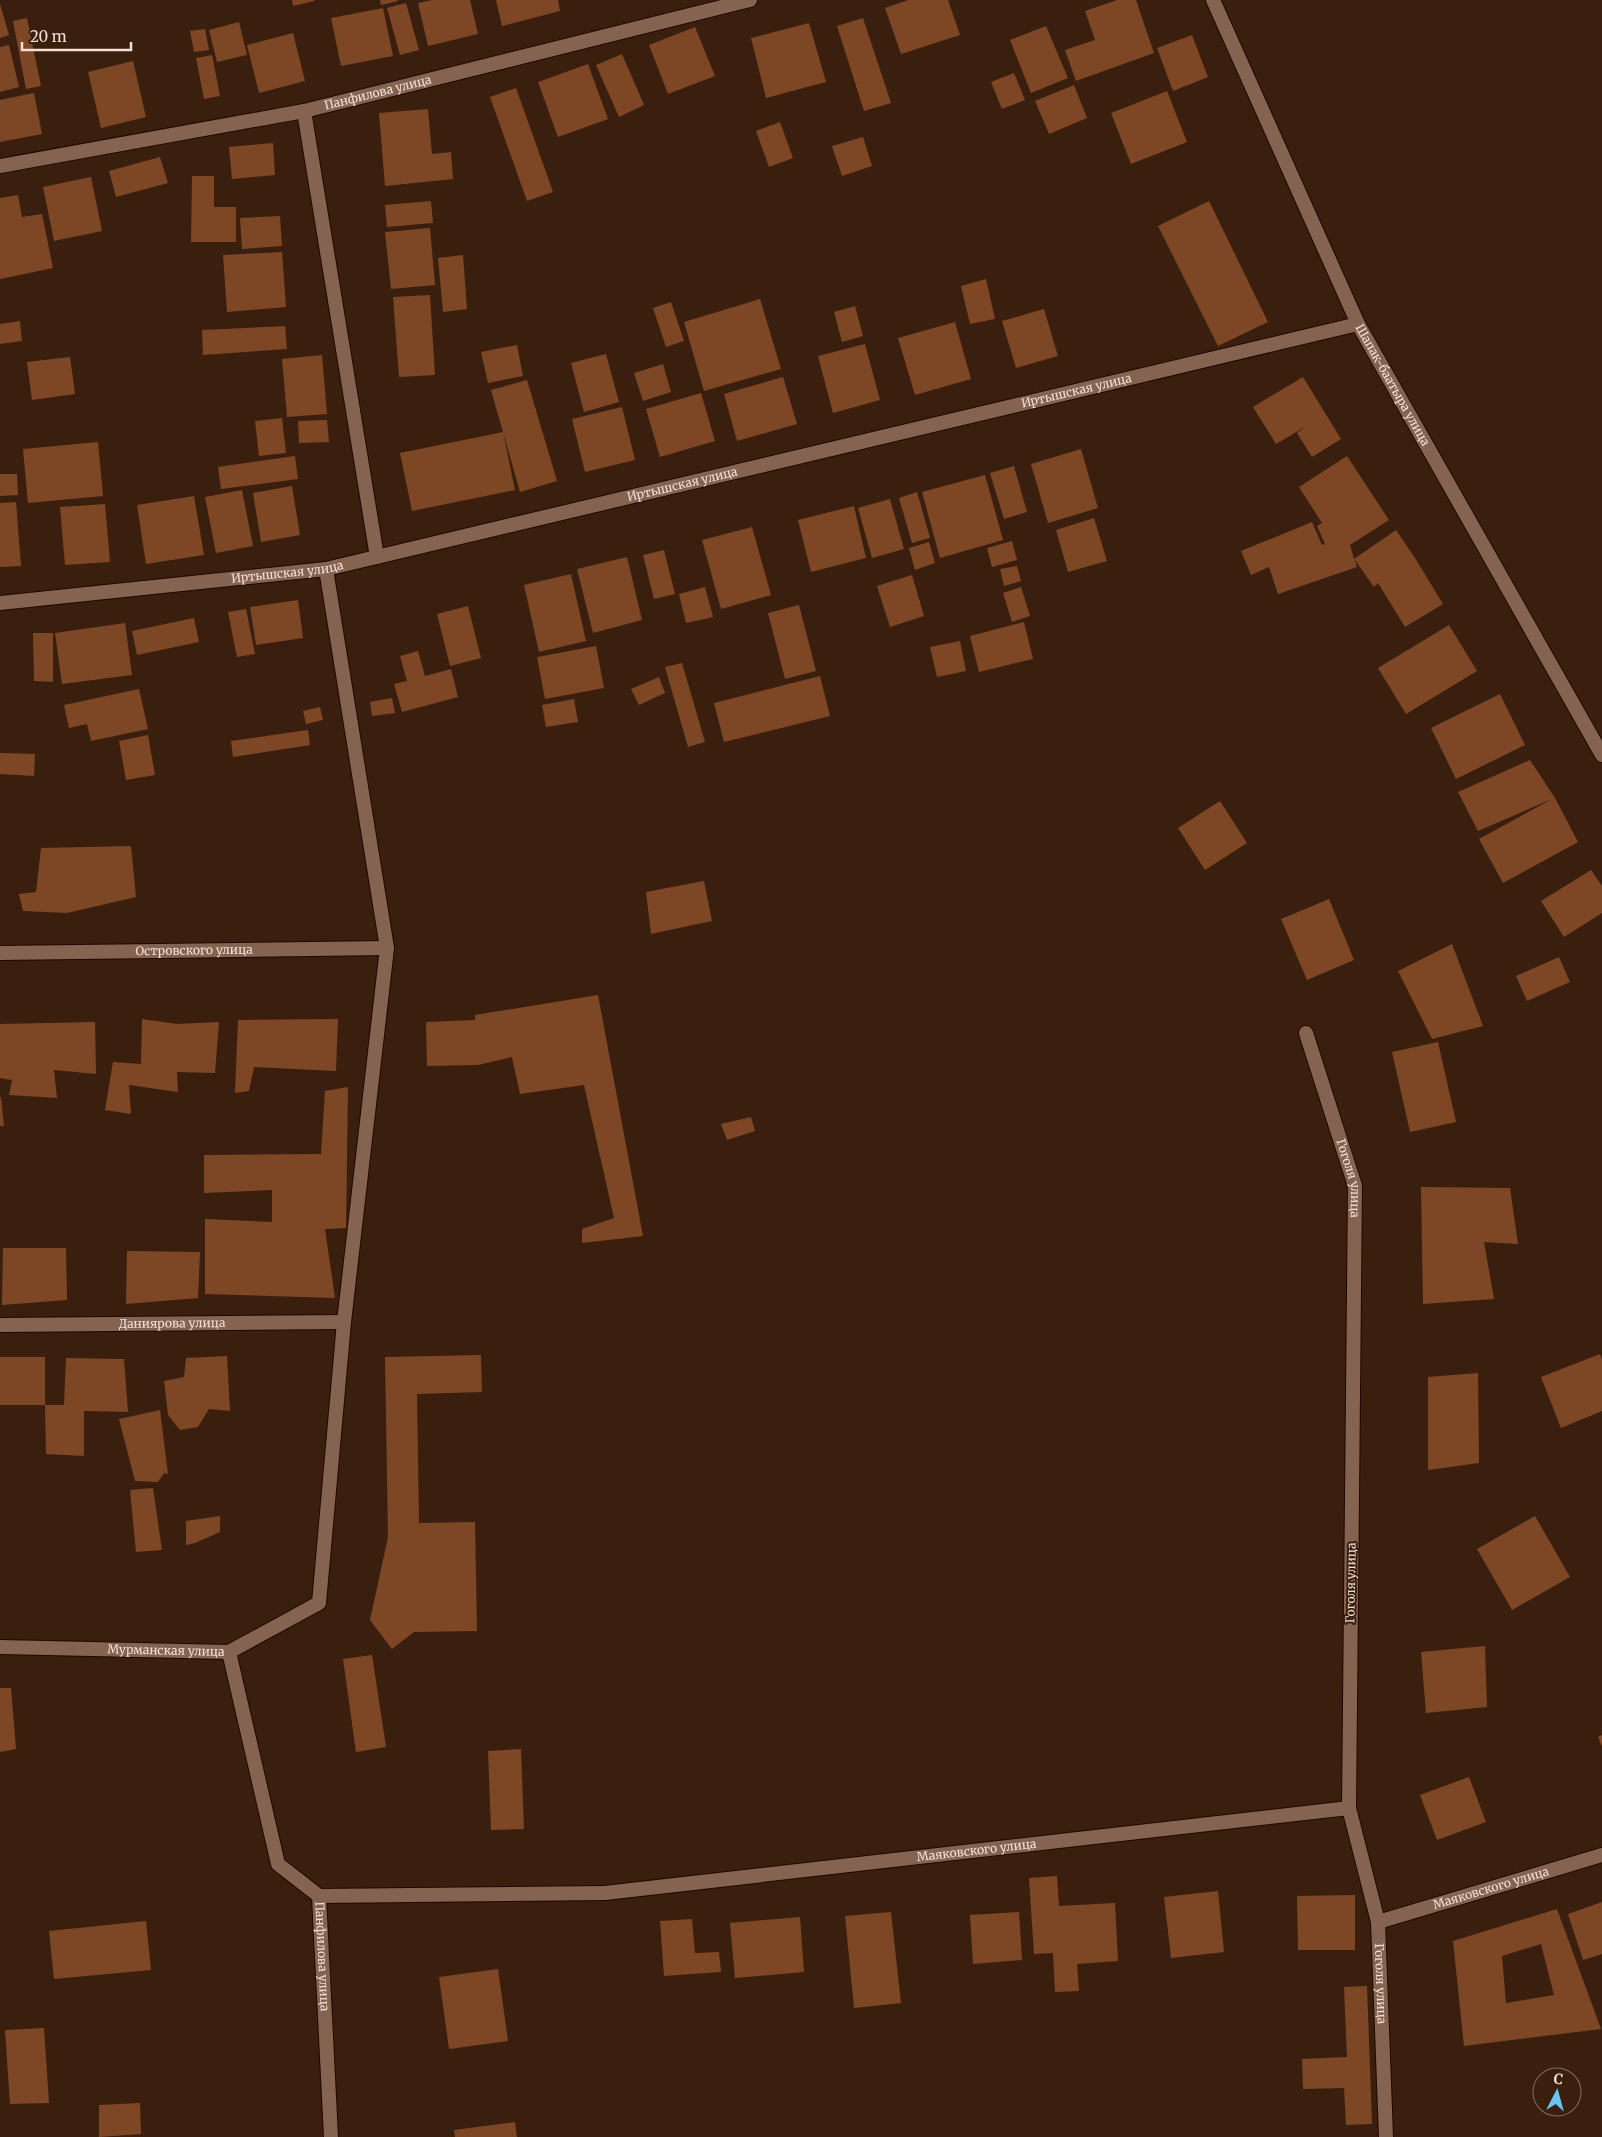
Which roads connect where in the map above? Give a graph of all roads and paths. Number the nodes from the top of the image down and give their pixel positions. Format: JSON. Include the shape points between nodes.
{"nodes":[{"id":1,"x":750,"y":0,"type":"edge"},
{"id":2,"x":1213,"y":0,"type":"edge"},
{"id":3,"x":304,"y":111,"type":"junction"},
{"id":4,"x":0,"y":166,"type":"edge"},
{"id":5,"x":1358,"y":324,"type":"junction"},
{"id":6,"x":377,"y":557,"type":"junction"},
{"id":7,"x":326,"y":569,"type":"junction"},
{"id":8,"x":0,"y":603,"type":"edge"},
{"id":9,"x":1602,"y":755,"type":"edge"},
{"id":10,"x":387,"y":948,"type":"junction"},
{"id":11,"x":0,"y":953,"type":"edge"},
{"id":12,"x":1306,"y":1032,"type":"dead end"},
{"id":13,"x":344,"y":1322,"type":"junction"},
{"id":14,"x":0,"y":1325,"type":"edge"},
{"id":15,"x":0,"y":1647,"type":"edge"},
{"id":16,"x":229,"y":1652,"type":"junction"},
{"id":17,"x":1348,"y":1808,"type":"junction"},
{"id":18,"x":1602,"y":1855,"type":"edge"},
{"id":19,"x":319,"y":1896,"type":"junction"},
{"id":20,"x":1378,"y":1922,"type":"junction"},
{"id":21,"x":331,"y":2137,"type":"edge"},
{"id":22,"x":1386,"y":2137,"type":"edge"}],
"edges":[{"from":1,"to":3,"type":"street","name":"Панфилова улица"},
{"from":2,"to":5,"type":"street","name":"Шапак-баатыра улица"},
{"from":3,"to":4,"type":"street","name":"Панфилова улица"},
{"from":3,"to":6,"type":"street"},
{"from":5,"to":6,"type":"street","name":"Иртышская улица"},
{"from":5,"to":9,"type":"street","name":"Шапак-баатыра улица"},
{"from":6,"to":7,"type":"street","name":"Иртышская улица"},
{"from":7,"to":8,"type":"street","name":"Иртышская улица"},
{"from":7,"to":10,"type":"street"},
{"from":10,"to":11,"type":"street","name":"Островского улица"},
{"from":10,"to":13,"type":"street"},
{"from":12,"to":17,"type":"street","name":"Гоголя улица","via":[[1355,1186]]},
{"from":13,"to":14,"type":"street","name":"Даниярова улица"},
{"from":13,"to":16,"type":"street","name":"Мурманская улица","via":[[319,1603]]},
{"from":15,"to":16,"type":"street","name":"Мурманская улица"},
{"from":16,"to":19,"type":"street","name":"Панфилова улица","via":[[278,1864]]},
{"from":17,"to":19,"type":"street","name":"Маяковского улица","via":[[605,1893]]},
{"from":17,"to":20,"type":"street","name":"Гоголя улица"},
{"from":18,"to":20,"type":"street","name":"Маяковского улица"},
{"from":19,"to":21,"type":"street","name":"Панфилова улица"},
{"from":20,"to":22,"type":"street","name":"Гоголя улица"}]}
